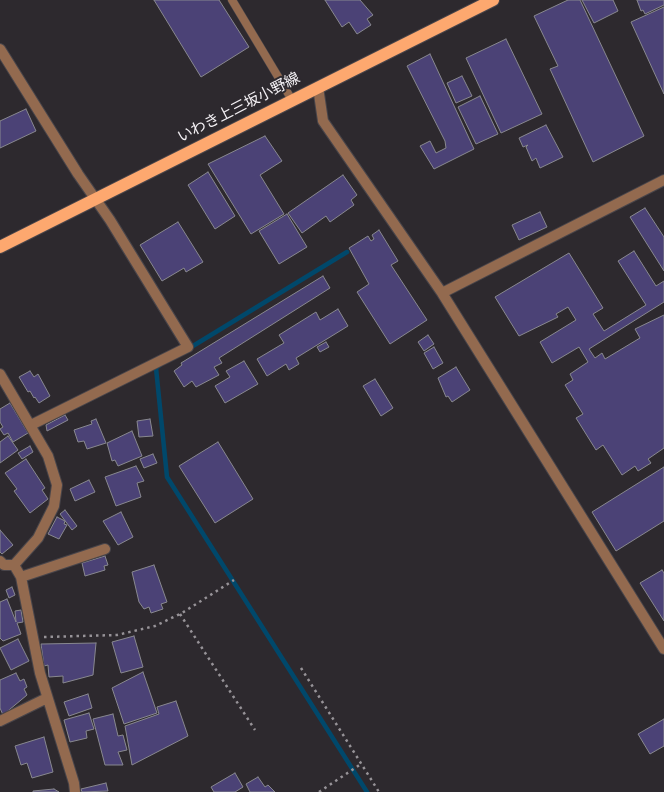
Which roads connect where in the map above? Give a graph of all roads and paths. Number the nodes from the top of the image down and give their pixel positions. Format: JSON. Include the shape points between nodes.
{"nodes":[{"id":1,"x":232,"y":0,"type":"edge"},
{"id":2,"x":493,"y":0,"type":"edge"},
{"id":3,"x":0,"y":49,"type":"edge"},
{"id":4,"x":318,"y":86,"type":"junction"},
{"id":5,"x":292,"y":100,"type":"junction"},
{"id":6,"x":664,"y":180,"type":"edge"},
{"id":7,"x":96,"y":198,"type":"junction"},
{"id":8,"x":0,"y":247,"type":"edge"},
{"id":9,"x":442,"y":293,"type":"junction"},
{"id":10,"x":0,"y":374,"type":"edge"},
{"id":11,"x":31,"y":425,"type":"junction"},
{"id":12,"x":105,"y":549,"type":"dead end"},
{"id":13,"x":5,"y":565,"type":"edge"},
{"id":14,"x":21,"y":577,"type":"junction"},
{"id":15,"x":234,"y":580,"type":"dead end"},
{"id":16,"x":180,"y":614,"type":"junction"},
{"id":17,"x":33,"y":637,"type":"junction"},
{"id":18,"x":664,"y":648,"type":"edge"},
{"id":19,"x":301,"y":668,"type":"dead end"},
{"id":20,"x":47,"y":698,"type":"junction"},
{"id":21,"x":0,"y":720,"type":"edge"},
{"id":22,"x":255,"y":730,"type":"dead end"},
{"id":23,"x":361,"y":764,"type":"junction"},
{"id":24,"x":75,"y":792,"type":"edge"},
{"id":25,"x":320,"y":792,"type":"edge"},
{"id":26,"x":379,"y":792,"type":"edge"}],
"edges":[{"from":1,"to":5,"type":"lane"},
{"from":2,"to":4,"type":"main road","name":"いわき上三坂小野線"},
{"from":3,"to":7,"type":"street"},
{"from":4,"to":5,"type":"main road","name":"いわき上三坂小野線"},
{"from":4,"to":9,"type":"street","via":[[323,121]]},
{"from":5,"to":7,"type":"main road","name":"いわき上三坂小野線"},
{"from":6,"to":9,"type":"street"},
{"from":7,"to":8,"type":"main road","name":"いわき上三坂小野線"},
{"from":7,"to":11,"type":"street","via":[[188,347]]},
{"from":9,"to":18,"type":"street"},
{"from":10,"to":11,"type":"street"},
{"from":11,"to":13,"type":"street","via":[[48,456],[58,485],[54,506],[38,538]]},
{"from":12,"to":14,"type":"street"},
{"from":13,"to":14,"type":"street"},
{"from":14,"to":17,"type":"street"},
{"from":15,"to":16,"type":"path"},
{"from":16,"to":17,"type":"path","via":[[155,626],[126,633]]},
{"from":16,"to":22,"type":"path"},
{"from":17,"to":20,"type":"street"},
{"from":19,"to":23,"type":"path"},
{"from":20,"to":21,"type":"street"},
{"from":20,"to":24,"type":"street"},
{"from":23,"to":25,"type":"path"},
{"from":23,"to":26,"type":"path"}]}
